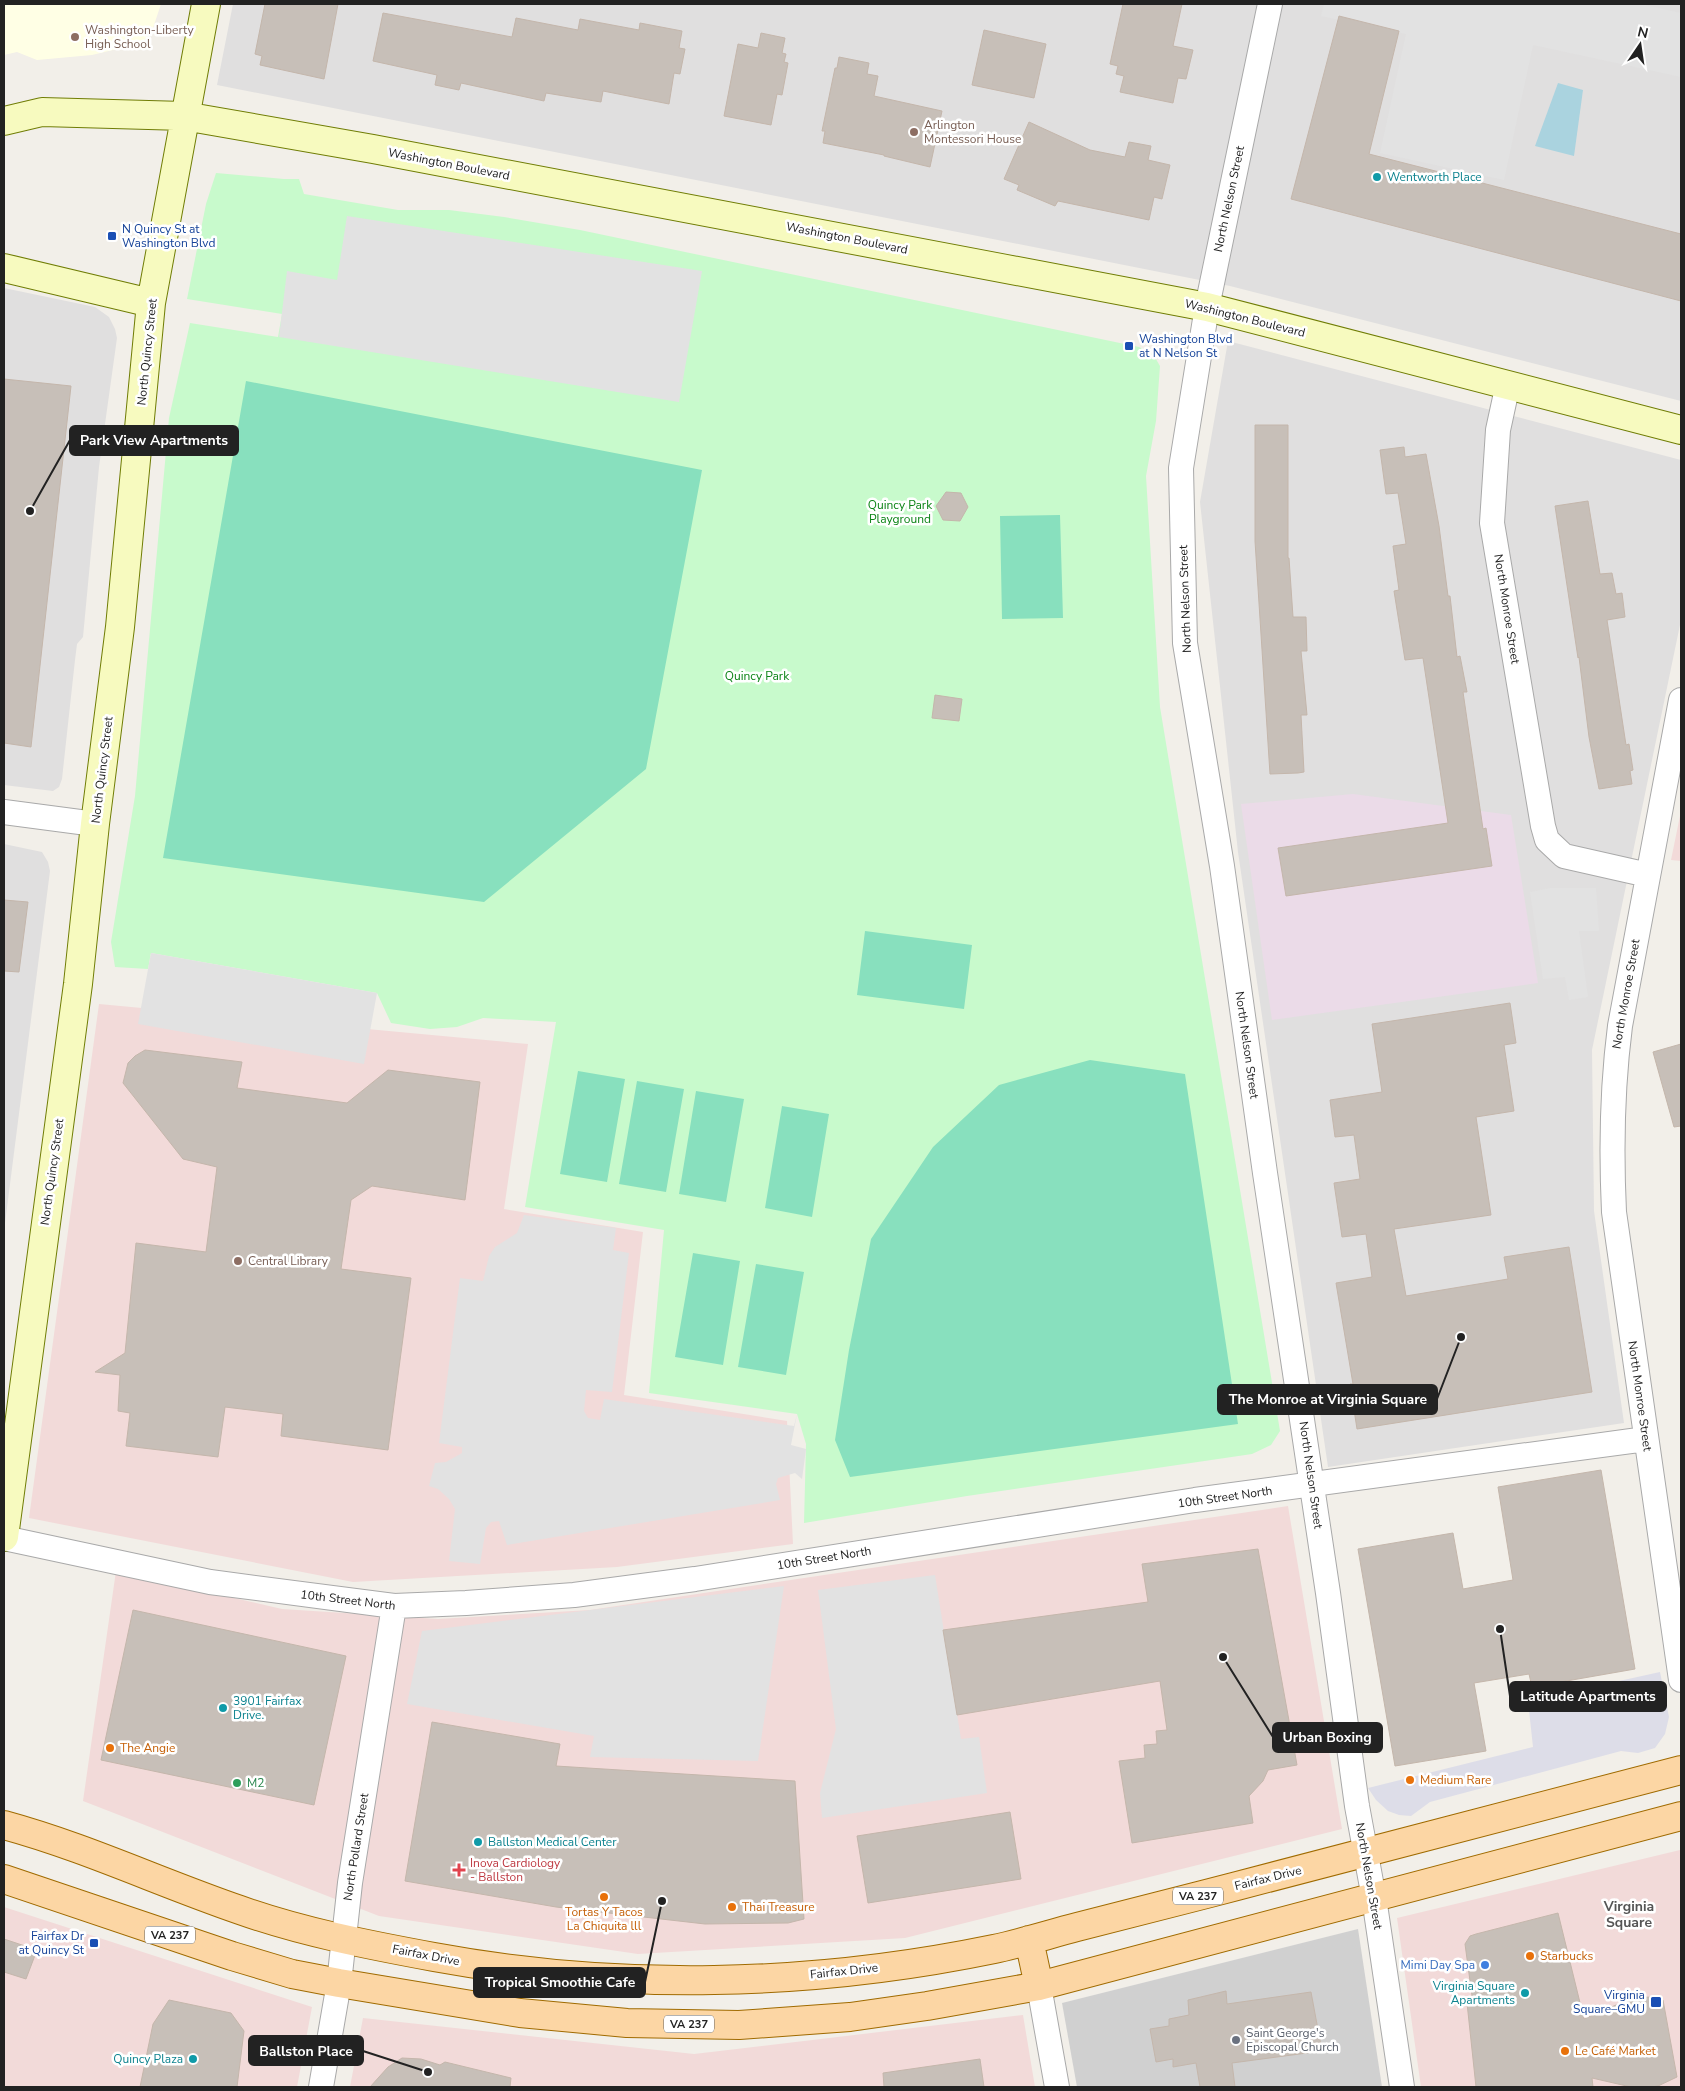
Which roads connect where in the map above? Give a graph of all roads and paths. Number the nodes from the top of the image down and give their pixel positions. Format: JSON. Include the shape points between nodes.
{"nodes":[{"id":1,"x":206,"y":4,"type":"edge"},
{"id":2,"x":1270,"y":4,"type":"edge"},
{"id":3,"x":184,"y":116,"type":"junction"},
{"id":4,"x":4,"y":121,"type":"edge"},
{"id":5,"x":4,"y":268,"type":"edge"},
{"id":6,"x":151,"y":303,"type":"junction"},
{"id":7,"x":1207,"y":307,"type":"junction"},
{"id":8,"x":1508,"y":384,"type":"junction"},
{"id":9,"x":1681,"y":430,"type":"edge"},
{"id":10,"x":1681,"y":700,"type":"edge"},
{"id":11,"x":4,"y":812,"type":"edge"},
{"id":12,"x":95,"y":824,"type":"junction"},
{"id":13,"x":1648,"y":875,"type":"junction"},
{"id":14,"x":1646,"y":1440,"type":"junction"},
{"id":15,"x":1312,"y":1485,"type":"junction"},
{"id":16,"x":4,"y":1538,"type":"edge"},
{"id":17,"x":394,"y":1606,"type":"junction"},
{"id":18,"x":1681,"y":1680,"type":"edge"},
{"id":19,"x":1681,"y":1770,"type":"edge"},
{"id":20,"x":1681,"y":1816,"type":"edge"},
{"id":21,"x":4,"y":1825,"type":"edge"},
{"id":22,"x":1367,"y":1853,"type":"junction"},
{"id":23,"x":4,"y":1879,"type":"edge"},
{"id":24,"x":1374,"y":1898,"type":"junction"},
{"id":25,"x":344,"y":1938,"type":"junction"},
{"id":26,"x":1029,"y":1940,"type":"junction"},
{"id":27,"x":339,"y":1983,"type":"junction"},
{"id":28,"x":1039,"y":1986,"type":"junction"},
{"id":29,"x":321,"y":2087,"type":"edge"},
{"id":30,"x":1057,"y":2087,"type":"edge"},
{"id":31,"x":1402,"y":2087,"type":"edge"}],
"edges":[{"from":1,"to":3,"type":"main road","name":"North Quincy Street"},
{"from":2,"to":7,"type":"street","name":"North Nelson Street"},
{"from":3,"to":4,"type":"main road","name":"Washington Boulevard","via":[[42,112]]},
{"from":3,"to":6,"type":"main road","name":"North Quincy Street"},
{"from":3,"to":7,"type":"main road","name":"Washington Boulevard"},
{"from":5,"to":6,"type":"main road"},
{"from":6,"to":12,"type":"main road","name":"North Quincy Street","via":[[120,627]]},
{"from":7,"to":8,"type":"main road","name":"Washington Boulevard"},
{"from":7,"to":15,"type":"street","name":"North Nelson Street","via":[[1182,468],[1185,643],[1222,866]]},
{"from":8,"to":9,"type":"main road","name":"Washington Boulevard"},
{"from":8,"to":13,"type":"street","name":"North Monroe Street","via":[[1498,430],[1492,523],[1543,826],[1547,840],[1564,856]]},
{"from":10,"to":13,"type":"street"},
{"from":11,"to":12,"type":"street"},
{"from":12,"to":16,"type":"main road","name":"North Quincy Street","via":[[78,984]]},
{"from":13,"to":14,"type":"street","name":"North Monroe Street","via":[[1616,1051],[1611,1158],[1614,1212]]},
{"from":14,"to":15,"type":"street","name":"10th Street North"},
{"from":14,"to":18,"type":"street","name":"North Monroe Street"},
{"from":15,"to":17,"type":"street","name":"10th Street North","via":[[574,1595]]},
{"from":15,"to":22,"type":"street","name":"North Nelson Street","via":[[1357,1806]]},
{"from":16,"to":17,"type":"street","name":"10th Street North","via":[[210,1582]]},
{"from":17,"to":25,"type":"street","name":"North Pollard Street"},
{"from":19,"to":22,"type":"main road","name":"Fairfax Drive","number":"VA 237"},
{"from":20,"to":24,"type":"main road","number":"VA 237"},
{"from":21,"to":25,"type":"main road","name":"Fairfax Drive","number":"VA 237","via":[[104,1857],[240,1910]]},
{"from":22,"to":24,"type":"street","name":"North Nelson Street"},
{"from":22,"to":26,"type":"main road","name":"Fairfax Drive","number":"VA 237"},
{"from":23,"to":27,"type":"main road","number":"VA 237","via":[[232,1956],[292,1974]]},
{"from":24,"to":28,"type":"main road","number":"VA 237"},
{"from":24,"to":31,"type":"street","name":"North Nelson Street"},
{"from":25,"to":26,"type":"main road","name":"Fairfax Drive","number":"VA 237","via":[[434,1957],[532,1972],[650,1979],[753,1979],[832,1973],[929,1960]]},
{"from":25,"to":27,"type":"street","name":"North Pollard Street"},
{"from":26,"to":28,"type":"main road"},
{"from":27,"to":28,"type":"main road","number":"VA 237","via":[[520,2013],[627,2023],[739,2024],[850,2017]]},
{"from":27,"to":29,"type":"street","name":"North Pollard Street"},
{"from":28,"to":30,"type":"street"}]}
